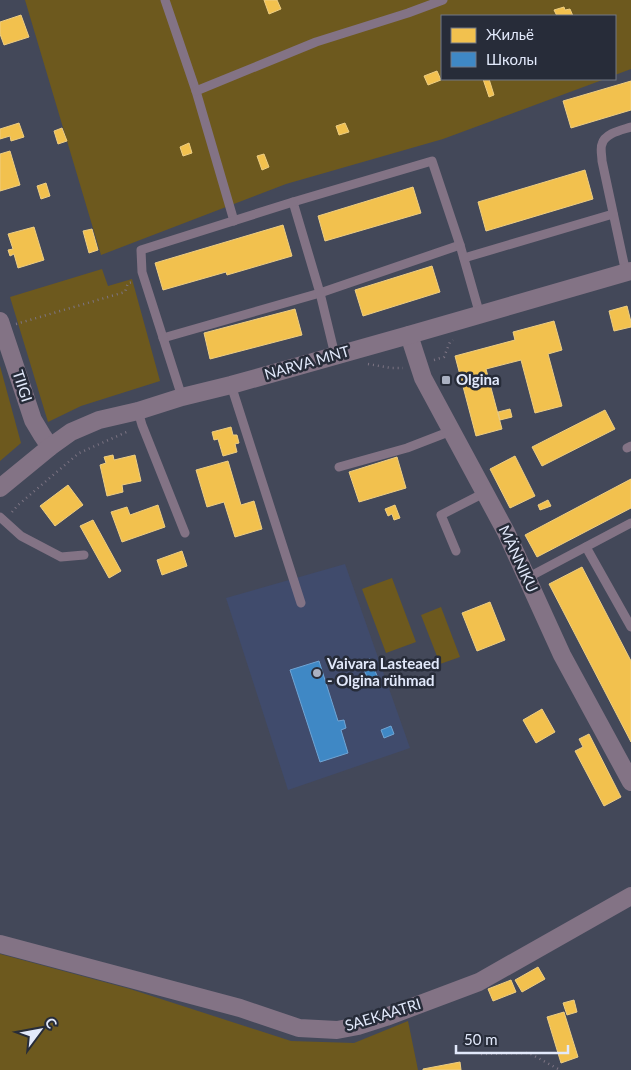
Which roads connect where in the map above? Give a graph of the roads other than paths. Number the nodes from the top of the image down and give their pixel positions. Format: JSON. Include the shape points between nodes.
{"nodes":[{"id":1,"x":165,"y":0,"type":"edge"},
{"id":2,"x":443,"y":0,"type":"edge"},
{"id":3,"x":196,"y":91,"type":"junction"},
{"id":4,"x":631,"y":127,"type":"edge"},
{"id":5,"x":293,"y":202,"type":"junction"},
{"id":6,"x":613,"y":214,"type":"junction"},
{"id":7,"x":234,"y":221,"type":"junction"},
{"id":8,"x":460,"y":245,"type":"junction"},
{"id":9,"x":464,"y":258,"type":"junction"},
{"id":10,"x":628,"y":272,"type":"edge"},
{"id":11,"x":320,"y":294,"type":"junction"},
{"id":12,"x":480,"y":315,"type":"junction"},
{"id":13,"x":1,"y":327,"type":"edge"},
{"id":14,"x":409,"y":335,"type":"junction"},
{"id":15,"x":164,"y":338,"type":"junction"},
{"id":16,"x":335,"y":355,"type":"junction"},
{"id":17,"x":231,"y":385,"type":"junction"},
{"id":18,"x":182,"y":397,"type":"junction"},
{"id":19,"x":140,"y":418,"type":"junction"},
{"id":20,"x":451,"y":431,"type":"junction"},
{"id":21,"x":50,"y":447,"type":"junction"},
{"id":22,"x":339,"y":467,"type":"dead end"},
{"id":23,"x":0,"y":488,"type":"edge"},
{"id":24,"x":484,"y":493,"type":"junction"},
{"id":25,"x":2,"y":520,"type":"edge"},
{"id":26,"x":631,"y":523,"type":"edge"},
{"id":27,"x":185,"y":533,"type":"dead end"},
{"id":28,"x":586,"y":547,"type":"junction"},
{"id":29,"x":456,"y":551,"type":"dead end"},
{"id":30,"x":84,"y":555,"type":"dead end"},
{"id":31,"x":527,"y":578,"type":"junction"},
{"id":32,"x":301,"y":602,"type":"dead end"},
{"id":33,"x":631,"y":627,"type":"edge"},
{"id":34,"x":631,"y":782,"type":"edge"},
{"id":35,"x":631,"y":896,"type":"edge"},
{"id":36,"x":0,"y":944,"type":"edge"}],
"edges":[{"from":1,"to":3,"type":"lane"},
{"from":2,"to":3,"type":"lane","via":[[316,42]]},
{"from":3,"to":7,"type":"lane"},
{"from":4,"to":6,"type":"lane","via":[[605,138],[601,145]]},
{"from":5,"to":7,"type":"lane"},
{"from":5,"to":8,"type":"lane","via":[[432,160]]},
{"from":5,"to":11,"type":"lane"},
{"from":6,"to":9,"type":"lane"},
{"from":6,"to":10,"type":"lane"},
{"from":7,"to":15,"type":"lane","via":[[141,250],[142,272]]},
{"from":8,"to":9,"type":"lane"},
{"from":8,"to":11,"type":"lane"},
{"from":9,"to":12,"type":"lane"},
{"from":10,"to":12,"type":"street","name":"NARVA MNT"},
{"from":11,"to":15,"type":"lane"},
{"from":11,"to":16,"type":"lane"},
{"from":12,"to":14,"type":"street","name":"NARVA MNT"},
{"from":13,"to":21,"type":"street","name":"TIIGI","via":[[33,420]]},
{"from":14,"to":16,"type":"street","name":"NARVA MNT"},
{"from":14,"to":20,"type":"street","name":"MÄNNIKU","via":[[423,378]]},
{"from":15,"to":18,"type":"lane"},
{"from":16,"to":17,"type":"street","name":"NARVA MNT"},
{"from":17,"to":18,"type":"street","name":"NARVA MNT"},
{"from":17,"to":32,"type":"lane"},
{"from":18,"to":19,"type":"street","name":"NARVA MNT"},
{"from":19,"to":21,"type":"street","name":"NARVA MNT","via":[[99,420],[71,432]]},
{"from":19,"to":27,"type":"lane"},
{"from":20,"to":22,"type":"lane","via":[[408,448]]},
{"from":20,"to":24,"type":"street","name":"MÄNNIKU"},
{"from":21,"to":23,"type":"street","name":"NARVA MNT"},
{"from":24,"to":29,"type":"lane","via":[[441,515]]},
{"from":24,"to":31,"type":"street","name":"MÄNNIKU"},
{"from":25,"to":30,"type":"lane","via":[[21,536],[61,557]]},
{"from":26,"to":28,"type":"lane"},
{"from":28,"to":31,"type":"lane"},
{"from":28,"to":33,"type":"lane"},
{"from":31,"to":34,"type":"street","name":"MÄNNIKU","via":[[562,655]]},
{"from":35,"to":36,"type":"street","name":"SAEKAATRI","via":[[479,982],[386,1017],[337,1030],[299,1028],[240,1008]]}]}
